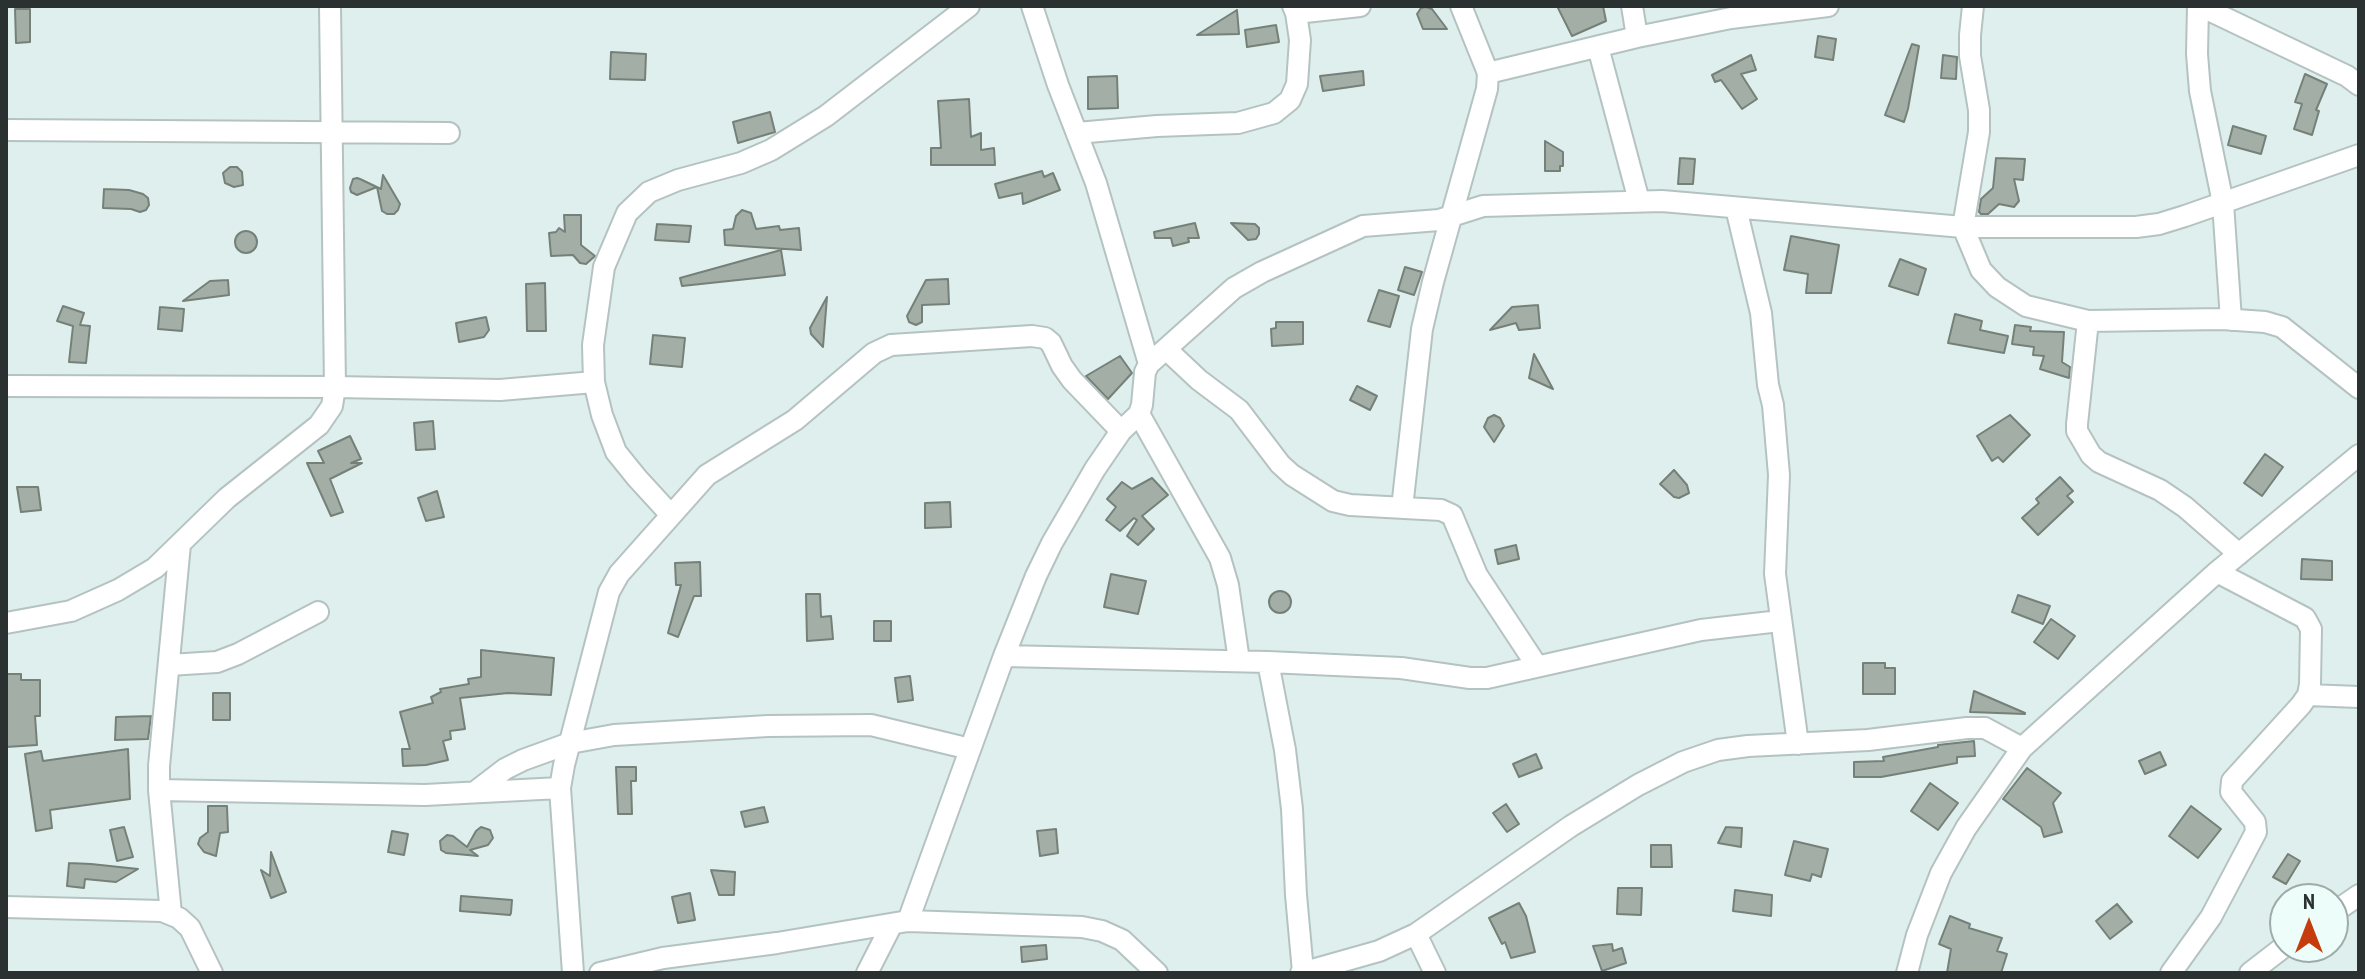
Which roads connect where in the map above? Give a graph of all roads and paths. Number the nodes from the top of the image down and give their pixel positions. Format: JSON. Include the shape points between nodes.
{"nodes":[{"id":1,"x":330,"y":6,"type":"edge"},
{"id":2,"x":969,"y":6,"type":"edge"},
{"id":3,"x":1032,"y":6,"type":"edge"},
{"id":4,"x":1360,"y":6,"type":"edge"},
{"id":5,"x":1461,"y":6,"type":"edge"},
{"id":6,"x":1632,"y":6,"type":"edge"},
{"id":7,"x":1828,"y":6,"type":"edge"},
{"id":8,"x":1973,"y":6,"type":"edge"},
{"id":9,"x":2199,"y":6,"type":"edge"},
{"id":10,"x":1295,"y":10,"type":"edge"},
{"id":11,"x":1637,"y":37,"type":"junction"},
{"id":12,"x":1598,"y":47,"type":"junction"},
{"id":13,"x":1488,"y":73,"type":"junction"},
{"id":14,"x":2359,"y":85,"type":"edge"},
{"id":15,"x":6,"y":130,"type":"edge"},
{"id":16,"x":332,"y":132,"type":"junction"},
{"id":17,"x":449,"y":133,"type":"dead end"},
{"id":18,"x":1077,"y":133,"type":"junction"},
{"id":19,"x":2359,"y":155,"type":"edge"},
{"id":20,"x":1639,"y":201,"type":"junction"},
{"id":21,"x":2223,"y":203,"type":"junction"},
{"id":22,"x":1736,"y":208,"type":"junction"},
{"id":23,"x":1453,"y":217,"type":"junction"},
{"id":24,"x":1963,"y":227,"type":"junction"},
{"id":25,"x":2231,"y":320,"type":"junction"},
{"id":26,"x":2088,"y":321,"type":"junction"},
{"id":27,"x":1166,"y":349,"type":"junction"},
{"id":28,"x":1149,"y":364,"type":"junction"},
{"id":29,"x":594,"y":382,"type":"junction"},
{"id":30,"x":6,"y":386,"type":"edge"},
{"id":31,"x":335,"y":387,"type":"junction"},
{"id":32,"x":2359,"y":388,"type":"edge"},
{"id":33,"x":1139,"y":414,"type":"junction"},
{"id":34,"x":1121,"y":431,"type":"junction"},
{"id":35,"x":2359,"y":455,"type":"edge"},
{"id":36,"x":1402,"y":508,"type":"junction"},
{"id":37,"x":670,"y":514,"type":"junction"},
{"id":38,"x":180,"y":544,"type":"junction"},
{"id":39,"x":2239,"y":554,"type":"junction"},
{"id":40,"x":2217,"y":572,"type":"junction"},
{"id":41,"x":318,"y":612,"type":"dead end"},
{"id":42,"x":1780,"y":621,"type":"junction"},
{"id":43,"x":6,"y":623,"type":"edge"},
{"id":44,"x":1004,"y":656,"type":"junction"},
{"id":45,"x":1239,"y":661,"type":"junction"},
{"id":46,"x":1268,"y":662,"type":"junction"},
{"id":47,"x":169,"y":665,"type":"junction"},
{"id":48,"x":1537,"y":666,"type":"junction"},
{"id":49,"x":2308,"y":695,"type":"junction"},
{"id":50,"x":2359,"y":697,"type":"edge"},
{"id":51,"x":570,"y":743,"type":"junction"},
{"id":52,"x":1798,"y":744,"type":"junction"},
{"id":53,"x":2022,"y":748,"type":"junction"},
{"id":54,"x":970,"y":749,"type":"junction"},
{"id":55,"x":560,"y":788,"type":"junction"},
{"id":56,"x":159,"y":790,"type":"junction"},
{"id":57,"x":475,"y":792,"type":"junction"},
{"id":58,"x":6,"y":907,"type":"edge"},
{"id":59,"x":171,"y":914,"type":"junction"},
{"id":60,"x":900,"y":922,"type":"junction"},
{"id":61,"x":1416,"y":934,"type":"junction"},
{"id":62,"x":2269,"y":958,"type":"edge"},
{"id":63,"x":212,"y":973,"type":"edge"},
{"id":64,"x":573,"y":973,"type":"edge"},
{"id":65,"x":600,"y":973,"type":"edge"},
{"id":66,"x":867,"y":973,"type":"edge"},
{"id":67,"x":1157,"y":973,"type":"edge"},
{"id":68,"x":1302,"y":973,"type":"edge"},
{"id":69,"x":1435,"y":973,"type":"edge"},
{"id":70,"x":1907,"y":973,"type":"edge"},
{"id":71,"x":2171,"y":973,"type":"edge"},
{"id":72,"x":2250,"y":973,"type":"edge"}],
"edges":[{"from":1,"to":16,"type":"street"},
{"from":2,"to":29,"type":"street","via":[[826,116],[771,150],[649,192],[627,213],[604,267],[593,345]]},
{"from":3,"to":18,"type":"street"},
{"from":4,"to":10,"type":"street"},
{"from":5,"to":13,"type":"street"},
{"from":6,"to":11,"type":"street"},
{"from":7,"to":11,"type":"street"},
{"from":8,"to":24,"type":"street","via":[[1970,56],[1979,132]]},
{"from":9,"to":14,"type":"street"},
{"from":9,"to":21,"type":"street","via":[[2200,91]]},
{"from":10,"to":18,"type":"street","via":[[1300,40],[1297,84],[1290,100],[1274,113],[1238,123]]},
{"from":11,"to":12,"type":"street"},
{"from":12,"to":13,"type":"street"},
{"from":12,"to":20,"type":"street"},
{"from":13,"to":23,"type":"street"},
{"from":15,"to":16,"type":"street"},
{"from":16,"to":17,"type":"street"},
{"from":16,"to":31,"type":"street"},
{"from":18,"to":28,"type":"street"},
{"from":19,"to":21,"type":"street"},
{"from":20,"to":22,"type":"street"},
{"from":20,"to":23,"type":"street","via":[[1483,206]]},
{"from":21,"to":24,"type":"street","via":[[2136,227]]},
{"from":21,"to":25,"type":"street"},
{"from":22,"to":24,"type":"street"},
{"from":22,"to":42,"type":"street","via":[[1761,313],[1775,420]]},
{"from":23,"to":27,"type":"street","via":[[1363,226],[1262,272],[1234,288]]},
{"from":23,"to":36,"type":"street","via":[[1422,329]]},
{"from":24,"to":26,"type":"street","via":[[1981,270],[1997,287],[2026,306]]},
{"from":25,"to":26,"type":"street"},
{"from":25,"to":32,"type":"street","via":[[2282,327]]},
{"from":26,"to":39,"type":"street","via":[[2077,431],[2091,455],[2160,490]]},
{"from":27,"to":28,"type":"street"},
{"from":27,"to":36,"type":"street","via":[[1239,410],[1292,475],[1333,501]]},
{"from":28,"to":33,"type":"street"},
{"from":29,"to":31,"type":"street","via":[[500,390]]},
{"from":29,"to":37,"type":"street","via":[[616,452]]},
{"from":30,"to":31,"type":"street"},
{"from":31,"to":38,"type":"street","via":[[332,406],[319,425],[227,498]]},
{"from":33,"to":34,"type":"street"},
{"from":33,"to":45,"type":"street","via":[[1220,558]]},
{"from":34,"to":37,"type":"street","via":[[1072,380],[1045,338],[891,345],[874,353],[795,420],[707,475]]},
{"from":34,"to":44,"type":"street","via":[[1052,543]]},
{"from":35,"to":39,"type":"street"},
{"from":36,"to":48,"type":"street","via":[[1452,515],[1477,575]]},
{"from":37,"to":51,"type":"street","via":[[609,592]]},
{"from":38,"to":43,"type":"street","via":[[155,568],[118,590],[71,611]]},
{"from":38,"to":47,"type":"street"},
{"from":39,"to":40,"type":"street"},
{"from":40,"to":49,"type":"street","via":[[2305,618],[2311,629]]},
{"from":40,"to":53,"type":"street"},
{"from":41,"to":47,"type":"street","via":[[217,662]]},
{"from":42,"to":48,"type":"street","via":[[1701,630]]},
{"from":42,"to":52,"type":"street"},
{"from":44,"to":45,"type":"street"},
{"from":44,"to":54,"type":"street"},
{"from":45,"to":46,"type":"street"},
{"from":46,"to":48,"type":"street","via":[[1401,668],[1470,678]]},
{"from":46,"to":68,"type":"street","via":[[1292,809]]},
{"from":47,"to":56,"type":"street"},
{"from":49,"to":50,"type":"street"},
{"from":49,"to":71,"type":"street","via":[[2232,781],[2231,792],[2255,822],[2256,832],[2211,917]]},
{"from":51,"to":54,"type":"street","via":[[614,735],[871,725]]},
{"from":51,"to":55,"type":"street"},
{"from":51,"to":57,"type":"street","via":[[505,769]]},
{"from":52,"to":53,"type":"street","via":[[1985,728]]},
{"from":52,"to":61,"type":"street","via":[[1718,750],[1683,762],[1571,826]]},
{"from":53,"to":70,"type":"street","via":[[1941,873]]},
{"from":54,"to":60,"type":"street"},
{"from":55,"to":57,"type":"street"},
{"from":55,"to":64,"type":"street"},
{"from":56,"to":57,"type":"street"},
{"from":56,"to":59,"type":"street"},
{"from":58,"to":59,"type":"street"},
{"from":59,"to":63,"type":"street","via":[[190,928]]},
{"from":60,"to":65,"type":"street","via":[[663,958]]},
{"from":60,"to":66,"type":"street"},
{"from":60,"to":67,"type":"street","via":[[1082,927],[1122,940]]},
{"from":61,"to":68,"type":"street","via":[[1379,951]]},
{"from":61,"to":69,"type":"street"},
{"from":62,"to":72,"type":"street"}]}
